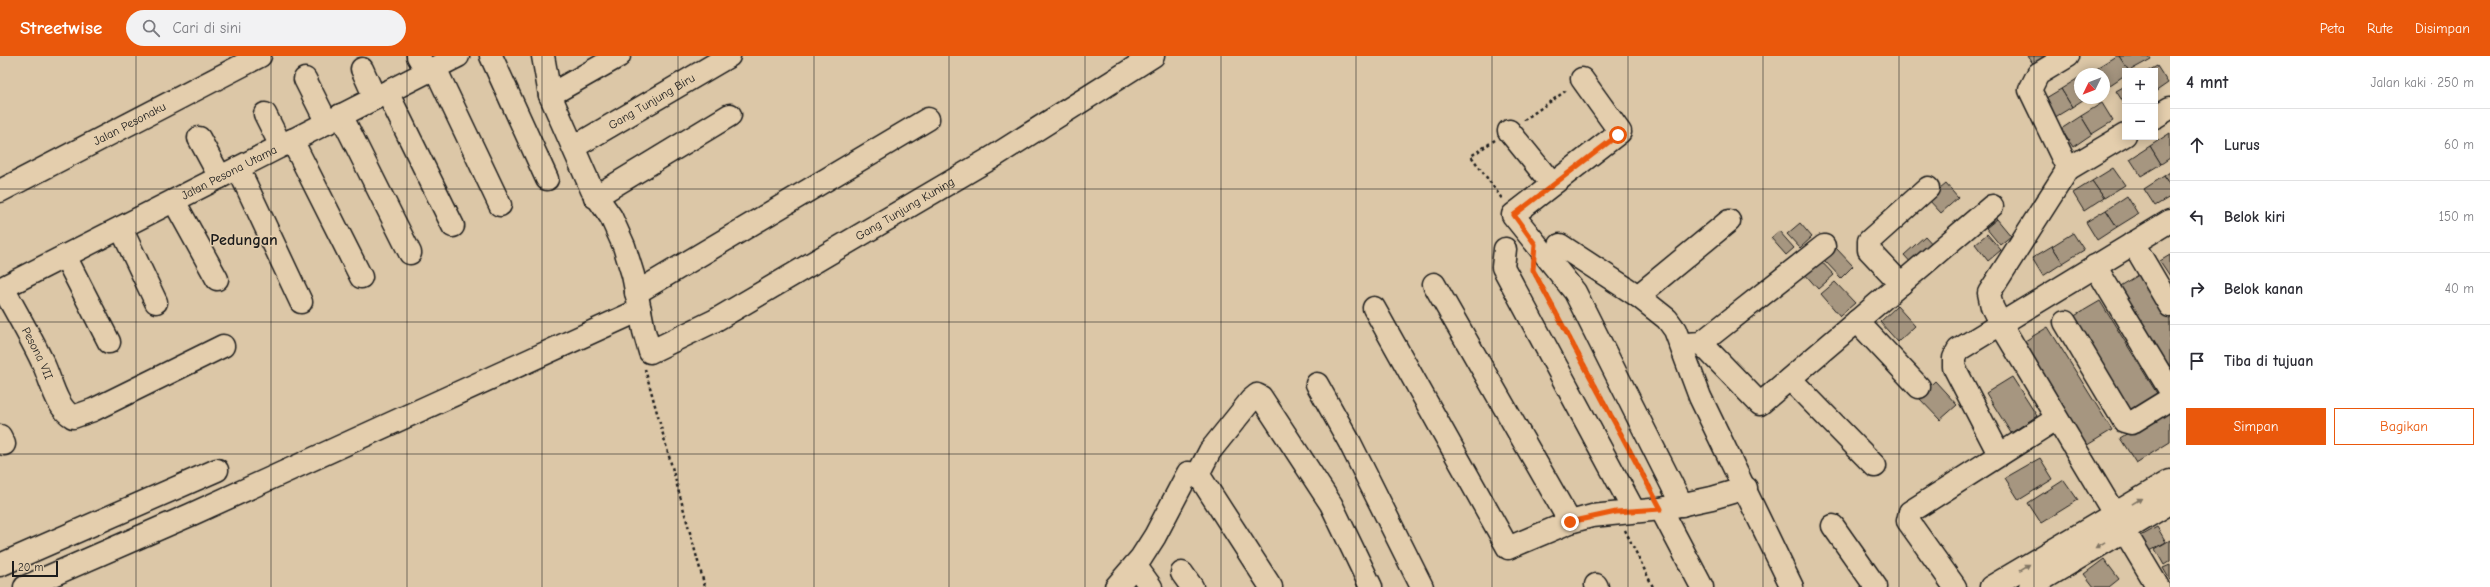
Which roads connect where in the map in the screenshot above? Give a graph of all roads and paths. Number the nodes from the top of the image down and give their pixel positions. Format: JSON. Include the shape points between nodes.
{"nodes":[{"id":1,"x":260,"y":56,"type":"edge"},
{"id":2,"x":458,"y":56,"type":"edge"},
{"id":3,"x":491,"y":56,"type":"edge"},
{"id":4,"x":543,"y":56,"type":"edge"},
{"id":5,"x":619,"y":56,"type":"edge"},
{"id":6,"x":729,"y":56,"type":"edge"},
{"id":7,"x":1153,"y":56,"type":"edge"},
{"id":8,"x":2068,"y":56,"type":"edge"},
{"id":9,"x":426,"y":65,"type":"edge"},
{"id":10,"x":362,"y":69,"type":"dead end"},
{"id":11,"x":305,"y":79,"type":"dead end"},
{"id":12,"x":1582,"y":79,"type":"dead end"},
{"id":13,"x":381,"y":95,"type":"junction"},
{"id":14,"x":550,"y":95,"type":"junction"},
{"id":15,"x":2170,"y":108,"type":"edge"},
{"id":16,"x":265,"y":114,"type":"dead end"},
{"id":17,"x":730,"y":115,"type":"dead end"},
{"id":18,"x":2158,"y":115,"type":"edge"},
{"id":19,"x":334,"y":119,"type":"junction"},
{"id":20,"x":928,"y":119,"type":"dead end"},
{"id":21,"x":1509,"y":131,"type":"dead end"},
{"id":22,"x":2122,"y":137,"type":"edge"},
{"id":23,"x":199,"y":138,"type":"dead end"},
{"id":24,"x":287,"y":143,"type":"junction"},
{"id":25,"x":574,"y":147,"type":"junction"},
{"id":26,"x":2068,"y":169,"type":"junction"},
{"id":27,"x":229,"y":173,"type":"junction"},
{"id":28,"x":547,"y":179,"type":"dead end"},
{"id":29,"x":1552,"y":184,"type":"junction"},
{"id":30,"x":1928,"y":188,"type":"dead end"},
{"id":31,"x":0,"y":191,"type":"edge"},
{"id":32,"x":595,"y":197,"type":"junction"},
{"id":33,"x":174,"y":201,"type":"junction"},
{"id":34,"x":500,"y":205,"type":"dead end"},
{"id":35,"x":1992,"y":206,"type":"dead end"},
{"id":36,"x":1730,"y":221,"type":"dead end"},
{"id":37,"x":2170,"y":221,"type":"edge"},
{"id":38,"x":453,"y":226,"type":"dead end"},
{"id":39,"x":121,"y":228,"type":"junction"},
{"id":40,"x":2133,"y":243,"type":"junction"},
{"id":41,"x":1535,"y":244,"type":"junction"},
{"id":42,"x":1560,"y":245,"type":"dead end"},
{"id":43,"x":1824,"y":246,"type":"dead end"},
{"id":44,"x":1505,"y":249,"type":"dead end"},
{"id":45,"x":410,"y":253,"type":"dead end"},
{"id":46,"x":65,"y":256,"type":"junction"},
{"id":47,"x":2095,"y":266,"type":"junction"},
{"id":48,"x":361,"y":276,"type":"dead end"},
{"id":49,"x":217,"y":279,"type":"dead end"},
{"id":50,"x":1434,"y":284,"type":"dead end"},
{"id":51,"x":1901,"y":284,"type":"junction"},
{"id":52,"x":2,"y":288,"type":"edge"},
{"id":53,"x":2167,"y":293,"type":"edge"},
{"id":54,"x":1638,"y":296,"type":"junction"},
{"id":55,"x":638,"y":301,"type":"junction"},
{"id":56,"x":156,"y":302,"type":"dead end"},
{"id":57,"x":301,"y":302,"type":"dead end"},
{"id":58,"x":1374,"y":308,"type":"dead end"},
{"id":59,"x":1857,"y":321,"type":"junction"},
{"id":60,"x":2065,"y":322,"type":"dead end"},
{"id":61,"x":2000,"y":323,"type":"junction"},
{"id":62,"x":109,"y":342,"type":"dead end"},
{"id":63,"x":1701,"y":343,"type":"junction"},
{"id":64,"x":1679,"y":344,"type":"junction"},
{"id":65,"x":223,"y":346,"type":"dead end"},
{"id":66,"x":650,"y":352,"type":"junction"},
{"id":67,"x":1790,"y":379,"type":"junction"},
{"id":68,"x":1317,"y":384,"type":"dead end"},
{"id":69,"x":1919,"y":387,"type":"dead end"},
{"id":70,"x":2170,"y":390,"type":"edge"},
{"id":71,"x":2170,"y":399,"type":"edge"},
{"id":72,"x":2056,"y":419,"type":"junction"},
{"id":73,"x":1998,"y":454,"type":"junction"},
{"id":74,"x":1875,"y":466,"type":"dead end"},
{"id":75,"x":217,"y":470,"type":"dead end"},
{"id":76,"x":1198,"y":474,"type":"junction"},
{"id":77,"x":2170,"y":481,"type":"edge"},
{"id":78,"x":1746,"y":488,"type":"junction"},
{"id":79,"x":2170,"y":503,"type":"edge"},
{"id":80,"x":1672,"y":507,"type":"junction"},
{"id":81,"x":1625,"y":512,"type":"junction"},
{"id":82,"x":1570,"y":522,"type":"junction"},
{"id":83,"x":2119,"y":522,"type":"junction"},
{"id":84,"x":1833,"y":526,"type":"dead end"},
{"id":85,"x":0,"y":565,"type":"edge"},
{"id":86,"x":1135,"y":565,"type":"junction"},
{"id":87,"x":2033,"y":586,"type":"edge"},
{"id":88,"x":25,"y":587,"type":"edge"},
{"id":89,"x":705,"y":587,"type":"edge"},
{"id":90,"x":1116,"y":587,"type":"edge"},
{"id":91,"x":1151,"y":587,"type":"edge"},
{"id":92,"x":1271,"y":587,"type":"edge"},
{"id":93,"x":1371,"y":587,"type":"edge"},
{"id":94,"x":1422,"y":587,"type":"edge"},
{"id":95,"x":1653,"y":587,"type":"edge"},
{"id":96,"x":1702,"y":587,"type":"edge"},
{"id":97,"x":1792,"y":587,"type":"edge"},
{"id":98,"x":1876,"y":587,"type":"edge"},
{"id":99,"x":1955,"y":587,"type":"edge"},
{"id":100,"x":1991,"y":587,"type":"edge"},
{"id":101,"x":2158,"y":587,"type":"edge"}],
"edges":[{"from":1,"to":31,"type":"street","name":"Jalan Pesonaku"},
{"from":2,"to":9,"type":"street","name":"Jalan Pesona Utama"},
{"from":3,"to":28,"type":"street"},
{"from":4,"to":14,"type":"street"},
{"from":5,"to":14,"type":"street"},
{"from":6,"to":25,"type":"street","name":"Gang Tunjung Biru"},
{"from":7,"to":66,"type":"street","name":"Gang Tunjung Kuning","via":[[993,157],[714,321]]},
{"from":8,"to":26,"type":"street","via":[[2038,74],[2030,90]]},
{"from":9,"to":13,"type":"street","name":"Jalan Pesona Utama"},
{"from":9,"to":34,"type":"street"},
{"from":10,"to":13,"type":"street"},
{"from":11,"to":19,"type":"street"},
{"from":12,"to":29,"type":"street","via":[[1620,132]]},
{"from":13,"to":19,"type":"street","name":"Jalan Pesona Utama"},
{"from":13,"to":38,"type":"street"},
{"from":14,"to":25,"type":"street"},
{"from":15,"to":18,"type":"street"},
{"from":16,"to":24,"type":"street"},
{"from":17,"to":32,"type":"street"},
{"from":19,"to":24,"type":"street","name":"Jalan Pesona Utama"},
{"from":19,"to":45,"type":"street"},
{"from":20,"to":55,"type":"street"},
{"from":21,"to":29,"type":"street"},
{"from":22,"to":26,"type":"street"},
{"from":23,"to":27,"type":"street"},
{"from":24,"to":27,"type":"street","name":"Jalan Pesona Utama"},
{"from":24,"to":48,"type":"street"},
{"from":25,"to":32,"type":"street"},
{"from":26,"to":61,"type":"street","via":[[1990,293],[1992,307]]},
{"from":27,"to":33,"type":"street","name":"Jalan Pesona Utama"},
{"from":27,"to":57,"type":"street"},
{"from":29,"to":41,"type":"street","via":[[1514,215]]},
{"from":30,"to":51,"type":"street","via":[[1869,241],[1869,250]]},
{"from":32,"to":55,"type":"street","via":[[611,217],[619,234]]},
{"from":33,"to":39,"type":"street","name":"Jalan Pesona Utama"},
{"from":33,"to":49,"type":"street"},
{"from":35,"to":51,"type":"street"},
{"from":36,"to":54,"type":"street"},
{"from":37,"to":40,"type":"street"},
{"from":39,"to":46,"type":"street","name":"Jalan Pesona Utama"},
{"from":39,"to":56,"type":"street"},
{"from":40,"to":47,"type":"street"},
{"from":40,"to":53,"type":"street"},
{"from":41,"to":80,"type":"street","via":[[1575,292]]},
{"from":41,"to":80,"type":"path","via":[[1533,270]]},
{"from":42,"to":54,"type":"street"},
{"from":43,"to":63,"type":"street"},
{"from":44,"to":81,"type":"street","via":[[1503,267]]},
{"from":46,"to":52,"type":"street","name":"Jalan Pesona Utama"},
{"from":46,"to":62,"type":"street"},
{"from":47,"to":61,"type":"street"},
{"from":47,"to":70,"type":"street"},
{"from":50,"to":82,"type":"street"},
{"from":51,"to":59,"type":"street"},
{"from":52,"to":65,"type":"street","name":"Pesona VII","via":[[43,363],[58,399],[73,417],[93,410]]},
{"from":54,"to":64,"type":"street","via":[[1672,324]]},
{"from":55,"to":66,"type":"street"},
{"from":55,"to":88,"type":"street","via":[[190,516]]},
{"from":58,"to":82,"type":"street","via":[[1503,544],[1508,548]]},
{"from":59,"to":67,"type":"street"},
{"from":59,"to":69,"type":"street"},
{"from":60,"to":71,"type":"street","via":[[2124,421],[2131,423]]},
{"from":61,"to":72,"type":"street"},
{"from":61,"to":73,"type":"street","via":[[1958,350],[1954,362],[1954,367]]},
{"from":63,"to":64,"type":"street"},
{"from":63,"to":67,"type":"street","via":[[1760,404]]},
{"from":64,"to":78,"type":"street","via":[[1700,397]]},
{"from":66,"to":89,"type":"path","via":[[644,372],[659,415]]},
{"from":67,"to":74,"type":"street"},
{"from":68,"to":94,"type":"street","via":[[1350,443]]},
{"from":72,"to":73,"type":"street"},
{"from":72,"to":83,"type":"street"},
{"from":73,"to":99,"type":"street","via":[[1910,512],[1908,521]]},
{"from":75,"to":85,"type":"street"},
{"from":76,"to":86,"type":"street","via":[[1188,473],[1155,536]]},
{"from":76,"to":92,"type":"street"},
{"from":76,"to":93,"type":"street","via":[[1210,451],[1251,400],[1257,395],[1261,397],[1331,504]]},
{"from":83,"to":77,"type":"street","one_way":true},
{"from":78,"to":80,"type":"street"},
{"from":78,"to":97,"type":"street"},
{"from":79,"to":83,"type":"street"},
{"from":80,"to":81,"type":"street"},
{"from":80,"to":96,"type":"street"},
{"from":81,"to":82,"type":"street"},
{"from":81,"to":95,"type":"path"},
{"from":83,"to":87,"type":"street","one_way":true},
{"from":100,"to":83,"type":"street","one_way":true},
{"from":83,"to":101,"type":"street"},
{"from":84,"to":98,"type":"street"},
{"from":86,"to":90,"type":"street"},
{"from":86,"to":91,"type":"street"}]}
